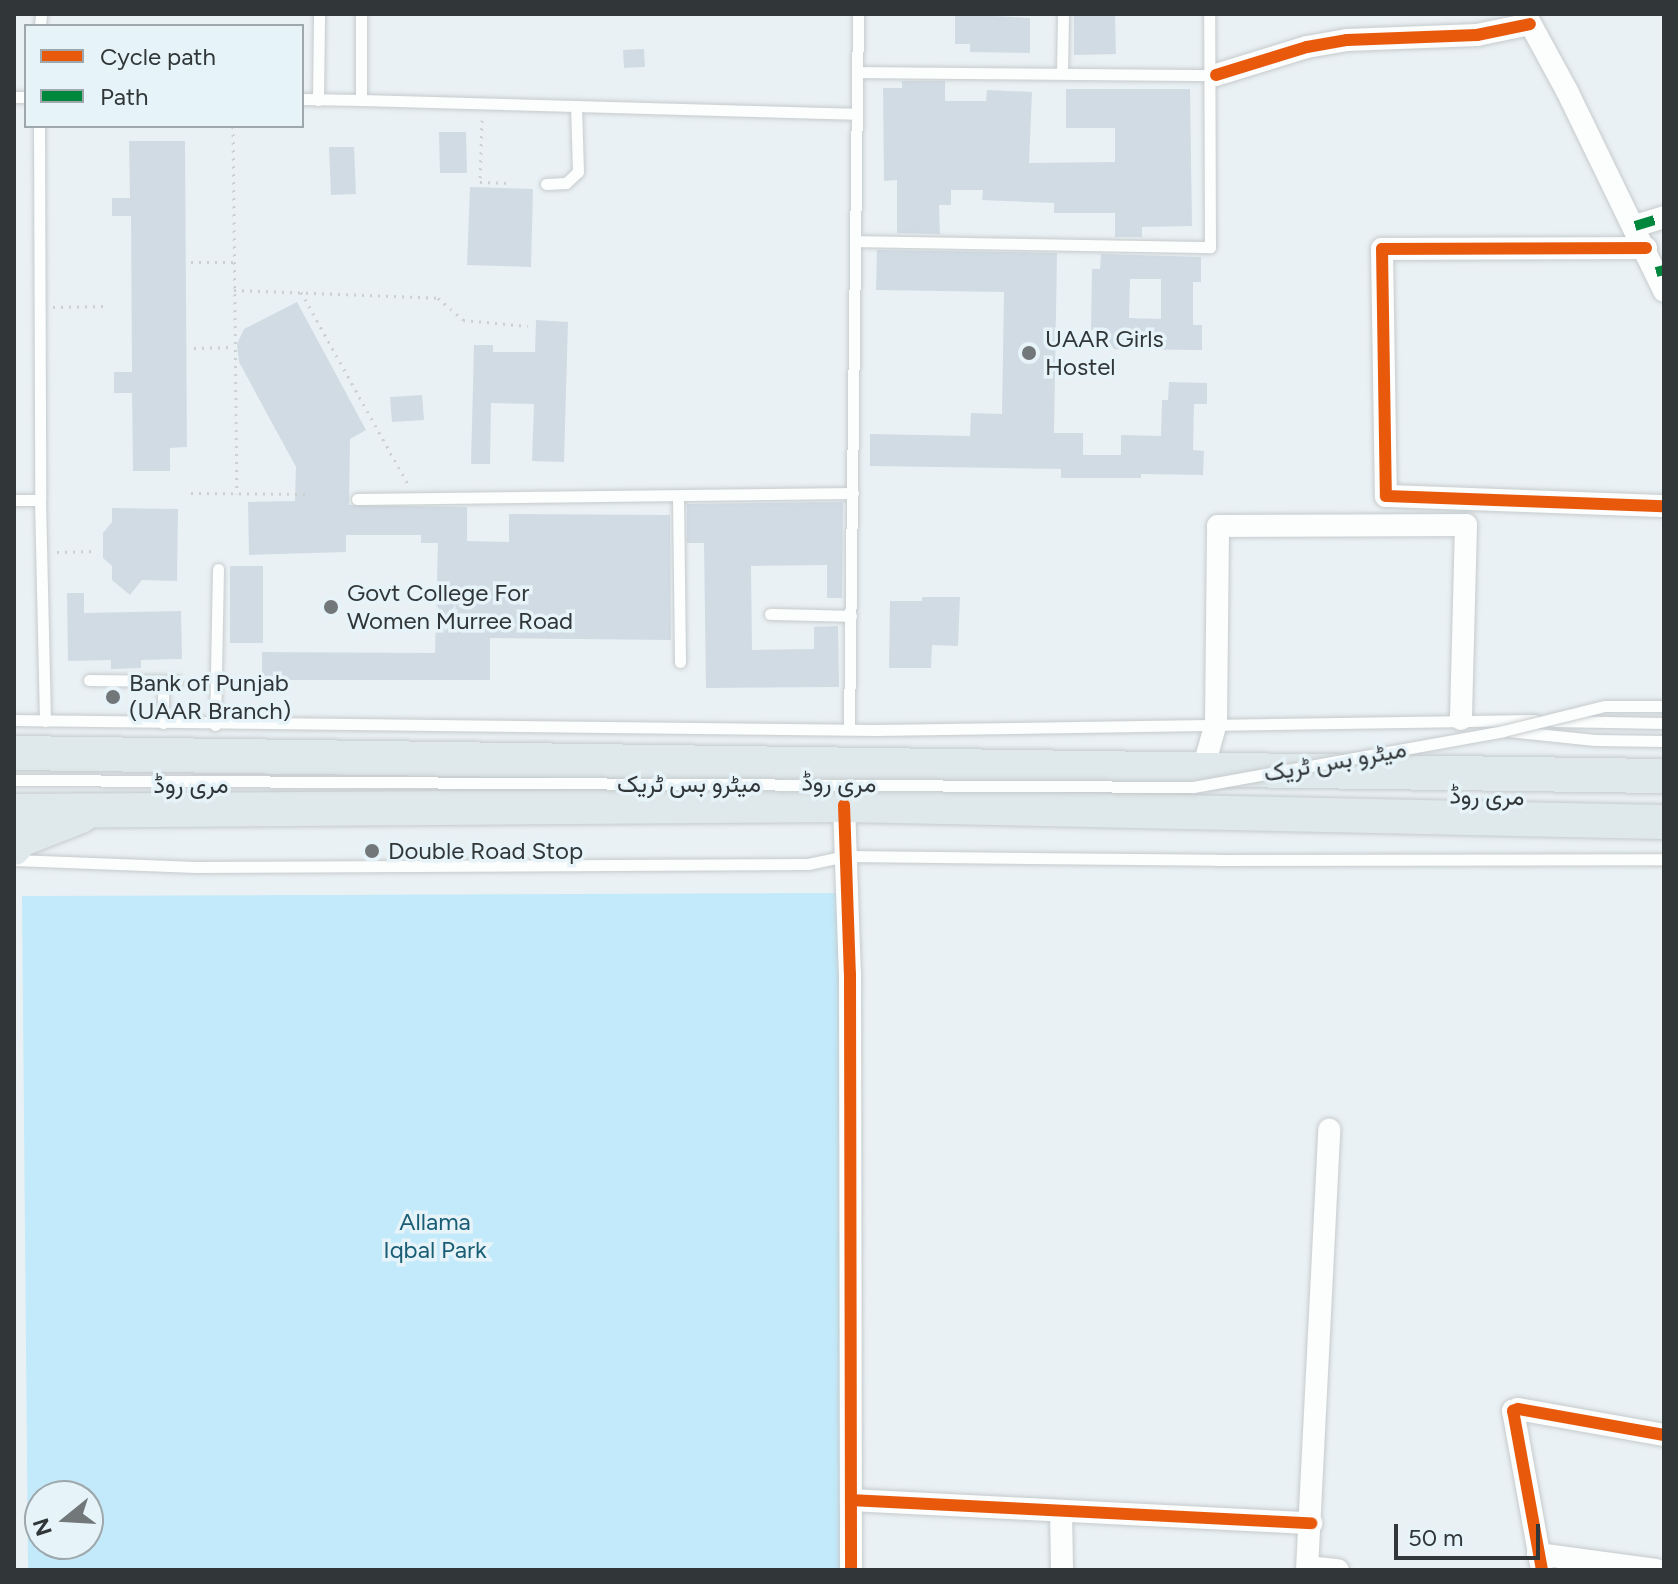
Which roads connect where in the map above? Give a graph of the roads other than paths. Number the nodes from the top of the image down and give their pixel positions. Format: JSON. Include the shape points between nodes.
{"nodes":[{"id":1,"x":319,"y":14,"type":"edge"},
{"id":2,"x":361,"y":14,"type":"edge"},
{"id":3,"x":858,"y":14,"type":"edge"},
{"id":4,"x":1063,"y":14,"type":"edge"},
{"id":5,"x":1209,"y":14,"type":"edge"},
{"id":6,"x":1527,"y":19,"type":"edge"},
{"id":7,"x":857,"y":72,"type":"junction"},
{"id":8,"x":1062,"y":72,"type":"junction"},
{"id":9,"x":1212,"y":76,"type":"junction"},
{"id":10,"x":304,"y":99,"type":"edge"},
{"id":11,"x":318,"y":100,"type":"junction"},
{"id":12,"x":361,"y":100,"type":"junction"},
{"id":13,"x":576,"y":106,"type":"junction"},
{"id":14,"x":856,"y":114,"type":"junction"},
{"id":15,"x":39,"y":128,"type":"edge"},
{"id":16,"x":546,"y":184,"type":"dead end"},
{"id":17,"x":1664,"y":217,"type":"edge"},
{"id":18,"x":1635,"y":226,"type":"junction"},
{"id":19,"x":856,"y":241,"type":"junction"},
{"id":20,"x":1646,"y":248,"type":"junction"},
{"id":21,"x":1661,"y":278,"type":"edge"},
{"id":22,"x":853,"y":493,"type":"junction"},
{"id":23,"x":678,"y":496,"type":"junction"},
{"id":24,"x":357,"y":499,"type":"dead end"},
{"id":25,"x":14,"y":500,"type":"edge"},
{"id":26,"x":40,"y":500,"type":"junction"},
{"id":27,"x":1664,"y":506,"type":"edge"},
{"id":28,"x":218,"y":569,"type":"dead end"},
{"id":29,"x":770,"y":614,"type":"dead end"},
{"id":30,"x":851,"y":616,"type":"junction"},
{"id":31,"x":680,"y":662,"type":"dead end"},
{"id":32,"x":89,"y":680,"type":"dead end"},
{"id":33,"x":163,"y":681,"type":"junction"},
{"id":34,"x":177,"y":681,"type":"dead end"},
{"id":35,"x":1664,"y":706,"type":"edge"},
{"id":36,"x":1461,"y":719,"type":"junction"},
{"id":37,"x":14,"y":720,"type":"edge"},
{"id":38,"x":45,"y":721,"type":"junction"},
{"id":39,"x":163,"y":723,"type":"junction"},
{"id":40,"x":1216,"y":723,"type":"junction"},
{"id":41,"x":1664,"y":723,"type":"edge"},
{"id":42,"x":215,"y":725,"type":"junction"},
{"id":43,"x":849,"y":729,"type":"junction"},
{"id":44,"x":1503,"y":731,"type":"junction"},
{"id":45,"x":131,"y":738,"type":"junction"},
{"id":46,"x":1664,"y":741,"type":"edge"},
{"id":47,"x":14,"y":753,"type":"edge"},
{"id":48,"x":1203,"y":769,"type":"junction"},
{"id":49,"x":1659,"y":774,"type":"edge"},
{"id":50,"x":14,"y":780,"type":"edge"},
{"id":51,"x":844,"y":805,"type":"junction"},
{"id":52,"x":103,"y":808,"type":"junction"},
{"id":53,"x":14,"y":811,"type":"edge"},
{"id":54,"x":1664,"y":822,"type":"edge"},
{"id":55,"x":14,"y":848,"type":"edge"},
{"id":56,"x":846,"y":856,"type":"junction"},
{"id":57,"x":1664,"y":859,"type":"edge"},
{"id":58,"x":14,"y":860,"type":"edge"},
{"id":59,"x":1329,"y":1130,"type":"dead end"},
{"id":60,"x":1664,"y":1435,"type":"edge"},
{"id":61,"x":851,"y":1500,"type":"junction"},
{"id":62,"x":1061,"y":1511,"type":"junction"},
{"id":63,"x":1311,"y":1523,"type":"junction"},
{"id":64,"x":1540,"y":1562,"type":"edge"},
{"id":65,"x":1308,"y":1568,"type":"edge"},
{"id":66,"x":851,"y":1570,"type":"edge"},
{"id":67,"x":1062,"y":1570,"type":"edge"},
{"id":68,"x":1338,"y":1570,"type":"edge"},
{"id":69,"x":1656,"y":1570,"type":"edge"}],
"edges":[{"from":1,"to":11,"type":"lane"},
{"from":2,"to":12,"type":"lane"},
{"from":3,"to":7,"type":"lane"},
{"from":4,"to":8,"type":"lane"},
{"from":5,"to":9,"type":"lane"},
{"from":6,"to":9,"type":"street","via":[[1477,35],[1347,40],[1307,47]]},
{"from":6,"to":18,"type":"street"},
{"from":7,"to":8,"type":"lane"},
{"from":7,"to":14,"type":"lane"},
{"from":8,"to":9,"type":"lane"},
{"from":9,"to":19,"type":"lane","via":[[1210,247]]},
{"from":10,"to":11,"type":"lane"},
{"from":11,"to":12,"type":"lane"},
{"from":12,"to":13,"type":"lane"},
{"from":13,"to":14,"type":"lane"},
{"from":13,"to":16,"type":"lane","via":[[578,172],[566,183]]},
{"from":14,"to":19,"type":"lane"},
{"from":15,"to":26,"type":"lane"},
{"from":17,"to":18,"type":"street"},
{"from":18,"to":20,"type":"street"},
{"from":19,"to":22,"type":"lane"},
{"from":20,"to":21,"type":"street"},
{"from":20,"to":27,"type":"street","via":[[1382,249],[1386,496]]},
{"from":22,"to":23,"type":"lane"},
{"from":22,"to":30,"type":"lane"},
{"from":23,"to":24,"type":"lane"},
{"from":23,"to":31,"type":"lane"},
{"from":25,"to":26,"type":"lane"},
{"from":26,"to":38,"type":"lane"},
{"from":28,"to":42,"type":"lane"},
{"from":29,"to":30,"type":"lane"},
{"from":30,"to":43,"type":"lane"},
{"from":32,"to":33,"type":"lane"},
{"from":33,"to":34,"type":"lane"},
{"from":33,"to":39,"type":"lane"},
{"from":35,"to":44,"type":"lane","name":"میٹرو بس ٹریک","bridge":true,"via":[[1605,706]]},
{"from":36,"to":40,"type":"lane"},
{"from":36,"to":40,"type":"street","via":[[1466,525],[1218,526]]},
{"from":36,"to":41,"type":"lane"},
{"from":37,"to":38,"type":"lane"},
{"from":38,"to":45,"type":"lane"},
{"from":39,"to":42,"type":"lane"},
{"from":39,"to":45,"type":"lane"},
{"from":40,"to":43,"type":"lane"},
{"from":40,"to":48,"type":"street"},
{"from":42,"to":43,"type":"lane"},
{"from":44,"to":46,"type":"lane","name":"میٹرو بس ٹریک"},
{"from":44,"to":50,"type":"lane","name":"میٹرو بس ٹریک","bridge":true,"via":[[1193,787]]},
{"from":45,"to":47,"type":"main road","name":"مری روڈ"},
{"from":45,"to":48,"type":"main road","name":"مری روڈ"},
{"from":48,"to":49,"type":"main road","name":"مری روڈ"},
{"from":51,"to":52,"type":"main road","name":"مری روڈ"},
{"from":51,"to":54,"type":"main road","name":"مری روڈ"},
{"from":51,"to":56,"type":"street"},
{"from":52,"to":53,"type":"main road","name":"مری روڈ"},
{"from":52,"to":55,"type":"main road","via":[[20,840]]},
{"from":56,"to":57,"type":"lane"},
{"from":56,"to":58,"type":"lane","via":[[808,864],[196,867]]},
{"from":56,"to":61,"type":"street"},
{"from":59,"to":63,"type":"street"},
{"from":60,"to":64,"type":"street","via":[[1513,1411]]},
{"from":61,"to":62,"type":"street"},
{"from":61,"to":66,"type":"street"},
{"from":62,"to":63,"type":"street"},
{"from":62,"to":67,"type":"street"},
{"from":63,"to":65,"type":"street"},
{"from":64,"to":69,"type":"street"},
{"from":65,"to":68,"type":"street"}]}
